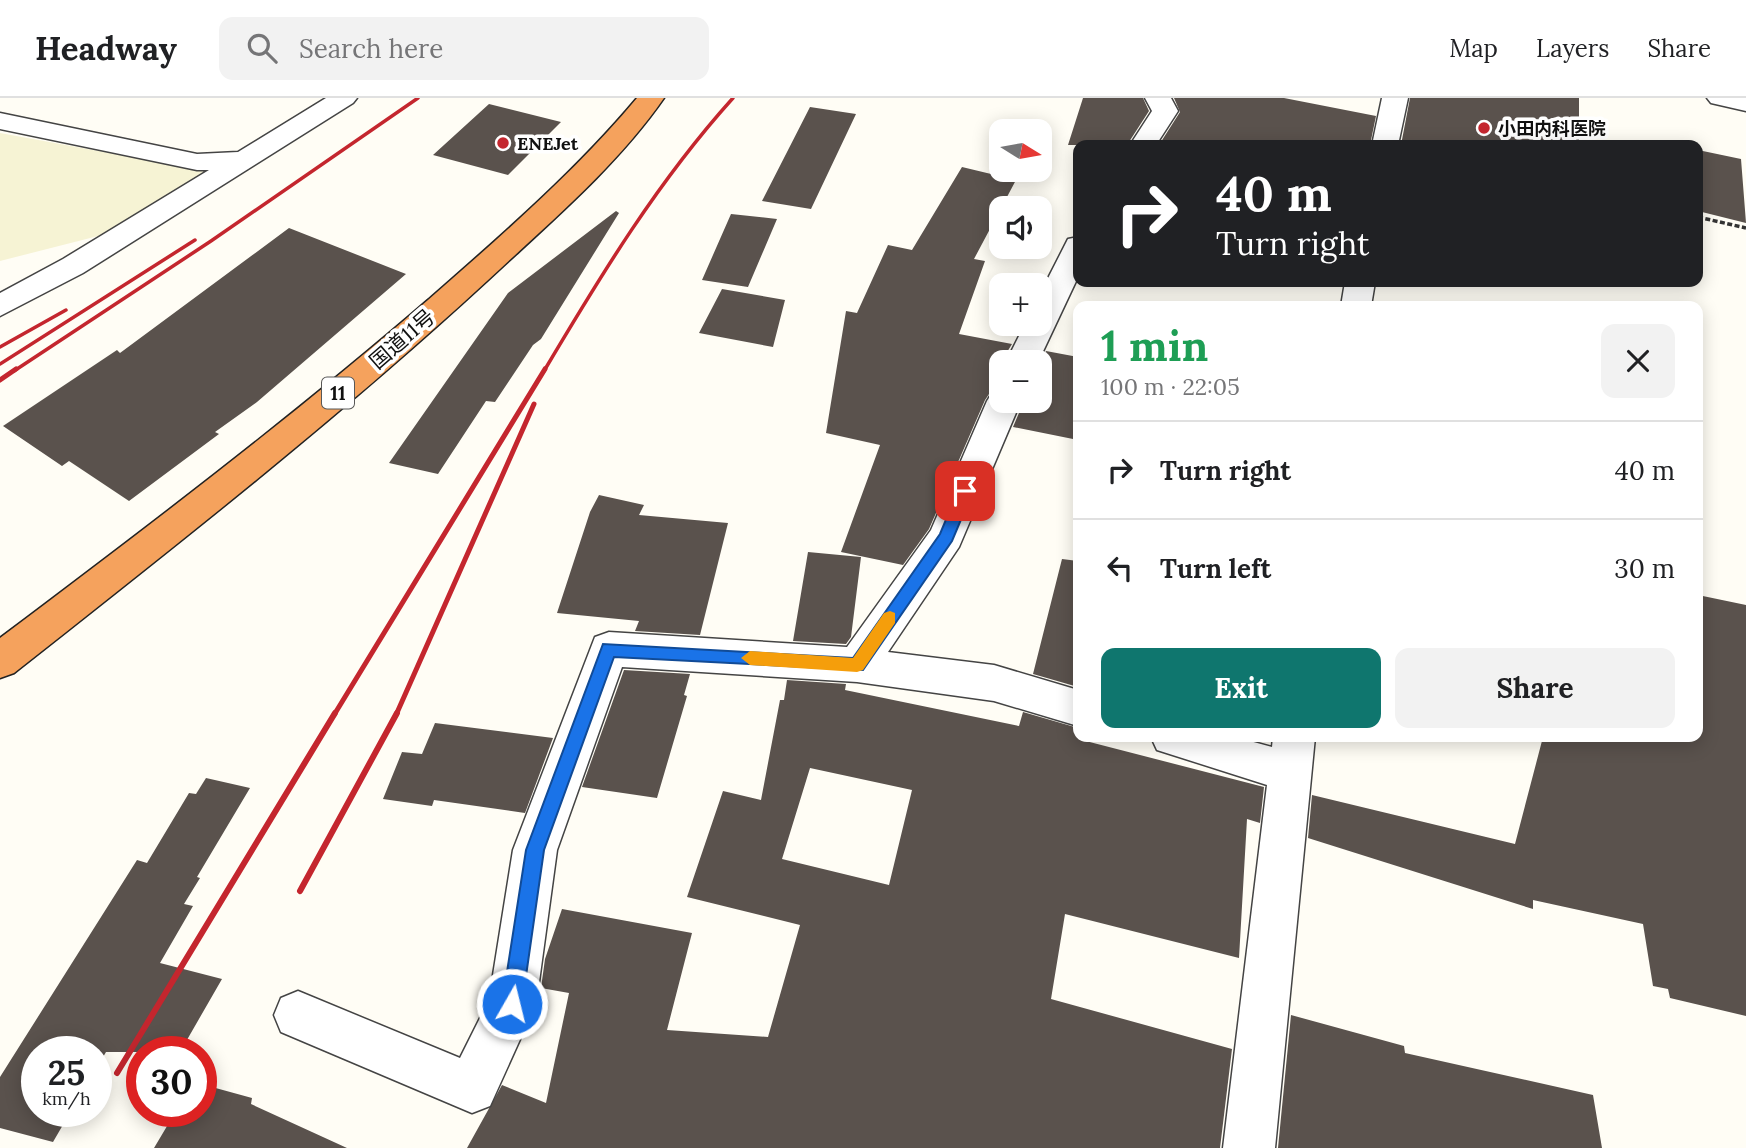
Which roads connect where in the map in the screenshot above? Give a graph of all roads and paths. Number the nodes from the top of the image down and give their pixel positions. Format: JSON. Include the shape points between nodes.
{"nodes":[{"id":1,"x":344,"y":98,"type":"edge"},
{"id":2,"x":651,"y":98,"type":"edge"},
{"id":3,"x":1158,"y":98,"type":"edge"},
{"id":4,"x":1395,"y":98,"type":"edge"},
{"id":5,"x":1720,"y":98,"type":"edge"},
{"id":6,"x":1746,"y":103,"type":"edge"},
{"id":7,"x":0,"y":121,"type":"edge"},
{"id":8,"x":1146,"y":140,"type":"edge"},
{"id":9,"x":1386,"y":140,"type":"edge"},
{"id":10,"x":244,"y":160,"type":"junction"},
{"id":11,"x":1703,"y":218,"type":"edge"},
{"id":12,"x":1746,"y":228,"type":"edge"},
{"id":13,"x":1073,"y":256,"type":"edge"},
{"id":14,"x":0,"y":306,"type":"edge"},
{"id":15,"x":1028,"y":350,"type":"edge"},
{"id":16,"x":999,"y":413,"type":"edge"},
{"id":17,"x":0,"y":661,"type":"edge"},
{"id":18,"x":857,"y":665,"type":"junction"},
{"id":19,"x":1073,"y":707,"type":"edge"},
{"id":20,"x":1207,"y":742,"type":"edge"},
{"id":21,"x":1292,"y":754,"type":"edge"},
{"id":22,"x":298,"y":1015,"type":"dead end"},
{"id":23,"x":1249,"y":1148,"type":"edge"}],
"edges":[{"from":1,"to":10,"type":"street"},
{"from":2,"to":17,"type":"highway","name":"国道11号","number":"11","via":[[547,210],[411,332],[251,467]]},
{"from":3,"to":8,"type":"street","via":[[1165,111]]},
{"from":4,"to":9,"type":"street"},
{"from":5,"to":6,"type":"street"},
{"from":7,"to":10,"type":"street","via":[[197,162]]},
{"from":10,"to":14,"type":"street"},
{"from":11,"to":12,"type":"path"},
{"from":13,"to":15,"type":"street"},
{"from":16,"to":18,"type":"street","via":[[946,537]]},
{"from":18,"to":19,"type":"street","via":[[994,683]]},
{"from":18,"to":22,"type":"street","via":[[609,649],[535,850],[512,1004],[472,1088]]},
{"from":20,"to":21,"type":"street"},
{"from":21,"to":23,"type":"street"}]}
